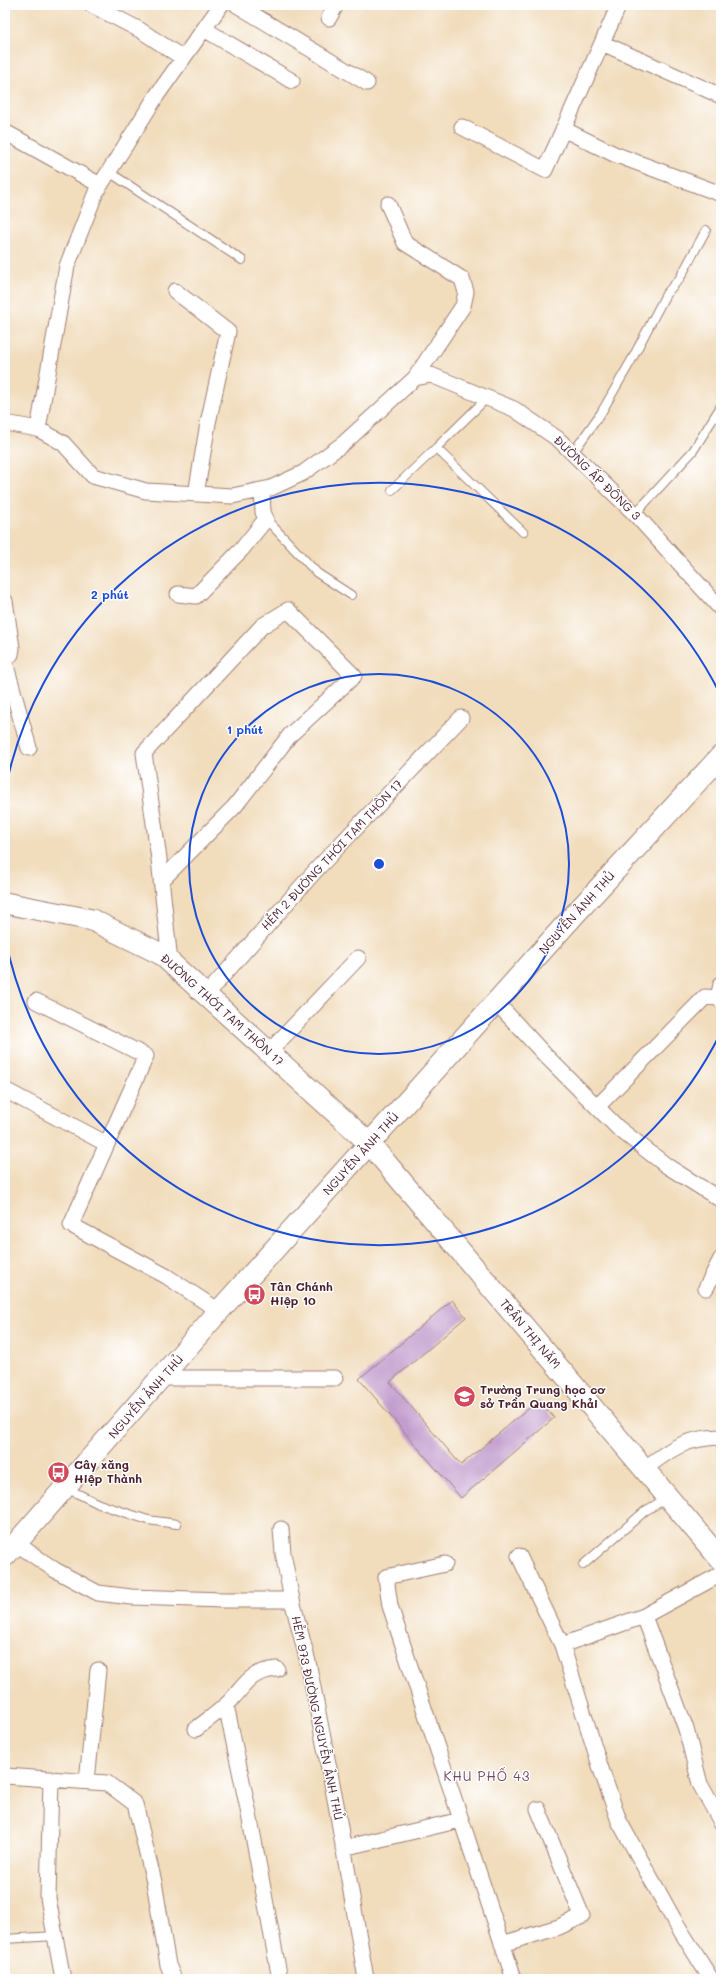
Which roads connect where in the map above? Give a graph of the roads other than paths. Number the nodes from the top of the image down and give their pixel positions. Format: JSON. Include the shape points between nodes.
{"nodes":[{"id":1,"x":92,"y":5,"type":"edge"},
{"id":2,"x":221,"y":5,"type":"edge"},
{"id":3,"x":237,"y":5,"type":"edge"},
{"id":4,"x":619,"y":5,"type":"edge"},
{"id":5,"x":204,"y":29,"type":"junction"},
{"id":6,"x":602,"y":43,"type":"junction"},
{"id":7,"x":184,"y":58,"type":"junction"},
{"id":8,"x":292,"y":82,"type":"dead end"},
{"id":9,"x":367,"y":83,"type":"dead end"},
{"id":10,"x":721,"y":96,"type":"edge"},
{"id":11,"x":462,"y":127,"type":"dead end"},
{"id":12,"x":563,"y":129,"type":"junction"},
{"id":13,"x":5,"y":132,"type":"edge"},
{"id":14,"x":109,"y":172,"type":"junction"},
{"id":15,"x":100,"y":185,"type":"junction"},
{"id":16,"x":721,"y":194,"type":"edge"},
{"id":17,"x":388,"y":204,"type":"dead end"},
{"id":18,"x":706,"y":230,"type":"dead end"},
{"id":19,"x":242,"y":260,"type":"dead end"},
{"id":20,"x":175,"y":292,"type":"dead end"},
{"id":21,"x":415,"y":378,"type":"junction"},
{"id":22,"x":487,"y":398,"type":"junction"},
{"id":23,"x":721,"y":406,"type":"edge"},
{"id":24,"x":5,"y":423,"type":"edge"},
{"id":25,"x":38,"y":429,"type":"junction"},
{"id":26,"x":436,"y":448,"type":"junction"},
{"id":27,"x":572,"y":454,"type":"junction"},
{"id":28,"x":262,"y":490,"type":"junction"},
{"id":29,"x":392,"y":490,"type":"dead end"},
{"id":30,"x":196,"y":494,"type":"junction"},
{"id":31,"x":635,"y":514,"type":"junction"},
{"id":32,"x":266,"y":519,"type":"junction"},
{"id":33,"x":524,"y":532,"type":"dead end"},
{"id":34,"x":178,"y":594,"type":"dead end"},
{"id":35,"x":351,"y":595,"type":"dead end"},
{"id":36,"x":5,"y":601,"type":"edge"},
{"id":37,"x":721,"y":609,"type":"edge"},
{"id":38,"x":5,"y":662,"type":"edge"},
{"id":39,"x":461,"y":718,"type":"dead end"},
{"id":40,"x":29,"y":748,"type":"dead end"},
{"id":41,"x":721,"y":756,"type":"edge"},
{"id":42,"x":161,"y":881,"type":"junction"},
{"id":43,"x":5,"y":903,"type":"edge"},
{"id":44,"x":358,"y":958,"type":"dead end"},
{"id":45,"x":170,"y":962,"type":"junction"},
{"id":46,"x":720,"y":994,"type":"edge"},
{"id":47,"x":206,"y":995,"type":"junction"},
{"id":48,"x":36,"y":1001,"type":"dead end"},
{"id":49,"x":496,"y":1002,"type":"junction"},
{"id":50,"x":269,"y":1052,"type":"junction"},
{"id":51,"x":5,"y":1090,"type":"edge"},
{"id":52,"x":596,"y":1107,"type":"junction"},
{"id":53,"x":107,"y":1144,"type":"junction"},
{"id":54,"x":370,"y":1144,"type":"junction"},
{"id":55,"x":721,"y":1200,"type":"edge"},
{"id":56,"x":721,"y":1259,"type":"edge"},
{"id":57,"x":706,"y":1288,"type":"dead end"},
{"id":58,"x":219,"y":1311,"type":"junction"},
{"id":59,"x":163,"y":1378,"type":"junction"},
{"id":60,"x":335,"y":1378,"type":"dead end"},
{"id":61,"x":721,"y":1437,"type":"edge"},
{"id":62,"x":644,"y":1469,"type":"junction"},
{"id":63,"x":66,"y":1488,"type":"junction"},
{"id":64,"x":668,"y":1498,"type":"junction"},
{"id":65,"x":177,"y":1524,"type":"dead end"},
{"id":66,"x":281,"y":1529,"type":"dead end"},
{"id":67,"x":11,"y":1550,"type":"edge"},
{"id":68,"x":519,"y":1556,"type":"dead end"},
{"id":69,"x":721,"y":1560,"type":"edge"},
{"id":70,"x":445,"y":1564,"type":"dead end"},
{"id":71,"x":583,"y":1565,"type":"dead end"},
{"id":72,"x":721,"y":1574,"type":"edge"},
{"id":73,"x":292,"y":1600,"type":"junction"},
{"id":74,"x":644,"y":1616,"type":"junction"},
{"id":75,"x":562,"y":1645,"type":"junction"},
{"id":76,"x":277,"y":1669,"type":"dead end"},
{"id":77,"x":98,"y":1670,"type":"dead end"},
{"id":78,"x":226,"y":1705,"type":"junction"},
{"id":79,"x":196,"y":1729,"type":"dead end"},
{"id":80,"x":5,"y":1776,"type":"edge"},
{"id":81,"x":51,"y":1780,"type":"junction"},
{"id":82,"x":87,"y":1782,"type":"junction"},
{"id":83,"x":538,"y":1809,"type":"dead end"},
{"id":84,"x":461,"y":1820,"type":"junction"},
{"id":85,"x":721,"y":1822,"type":"edge"},
{"id":86,"x":343,"y":1848,"type":"junction"},
{"id":87,"x":56,"y":1936,"type":"junction"},
{"id":88,"x":5,"y":1939,"type":"edge"},
{"id":89,"x":502,"y":1944,"type":"junction"},
{"id":90,"x":63,"y":1979,"type":"edge"},
{"id":91,"x":174,"y":1979,"type":"edge"},
{"id":92,"x":280,"y":1979,"type":"edge"},
{"id":93,"x":366,"y":1979,"type":"edge"},
{"id":94,"x":514,"y":1979,"type":"edge"},
{"id":95,"x":711,"y":1979,"type":"edge"}],
"edges":[{"from":1,"to":7,"type":"street","via":[[140,30]]},
{"from":2,"to":5,"type":"street"},
{"from":3,"to":9,"type":"street"},
{"from":4,"to":6,"type":"street"},
{"from":5,"to":7,"type":"street"},
{"from":5,"to":8,"type":"street"},
{"from":6,"to":10,"type":"street"},
{"from":6,"to":12,"type":"street"},
{"from":7,"to":14,"type":"street"},
{"from":11,"to":12,"type":"street","via":[[545,170]]},
{"from":12,"to":16,"type":"street","via":[[614,154]]},
{"from":13,"to":15,"type":"street"},
{"from":14,"to":15,"type":"street"},
{"from":14,"to":19,"type":"lane"},
{"from":15,"to":25,"type":"street","via":[[68,266]]},
{"from":17,"to":21,"type":"street","via":[[405,243],[462,279],[466,292],[463,306]]},
{"from":18,"to":27,"type":"lane","via":[[680,278],[666,294],[601,413]]},
{"from":20,"to":30,"type":"street","via":[[228,332]]},
{"from":21,"to":22,"type":"street","name":"ĐƯỜNG ẤP ĐÔNG 3","via":[[431,375]]},
{"from":21,"to":28,"type":"street","via":[[344,443],[303,473]]},
{"from":22,"to":26,"type":"lane"},
{"from":22,"to":27,"type":"street","name":"ĐƯỜNG ẤP ĐÔNG 3","via":[[514,409],[558,439]]},
{"from":23,"to":31,"type":"lane","via":[[692,451]]},
{"from":24,"to":25,"type":"street"},
{"from":25,"to":30,"type":"street","via":[[63,443],[93,476],[146,491]]},
{"from":26,"to":29,"type":"lane"},
{"from":26,"to":33,"type":"lane"},
{"from":27,"to":31,"type":"street","name":"ĐƯỜNG ẤP ĐÔNG 3"},
{"from":28,"to":30,"type":"street","via":[[232,496]]},
{"from":28,"to":32,"type":"street","via":[[263,512]]},
{"from":31,"to":37,"type":"street","name":"ĐƯỜNG ẤP ĐÔNG 3"},
{"from":32,"to":34,"type":"street","via":[[242,549],[196,596]]},
{"from":32,"to":35,"type":"lane","via":[[317,573]]},
{"from":36,"to":38,"type":"street","via":[[12,648]]},
{"from":38,"to":40,"type":"street"},
{"from":39,"to":47,"type":"street","name":"HẺM 2 ĐƯỜNG THỚI TAM THÔN 17","via":[[316,870]]},
{"from":41,"to":49,"type":"main road","name":"NGUYỄN ẢNH THỦ"},
{"from":42,"to":42,"type":"street","via":[[144,753],[262,626],[288,610],[354,676],[290,735],[235,806]]},
{"from":42,"to":45,"type":"street"},
{"from":43,"to":45,"type":"main road","name":"ĐƯỜNG THỚI TAM THÔN 17","via":[[92,920],[161,954]]},
{"from":44,"to":50,"type":"street"},
{"from":45,"to":47,"type":"main road","name":"ĐƯỜNG THỚI TAM THÔN 17"},
{"from":46,"to":52,"type":"street","via":[[705,997]]},
{"from":47,"to":50,"type":"main road","name":"ĐƯỜNG THỚI TAM THÔN 17"},
{"from":48,"to":53,"type":"street","via":[[146,1056]]},
{"from":49,"to":52,"type":"street"},
{"from":49,"to":54,"type":"main road","name":"NGUYỄN ẢNH THỦ"},
{"from":50,"to":54,"type":"main road","name":"ĐƯỜNG THỚI TAM THÔN 17"},
{"from":51,"to":53,"type":"street"},
{"from":52,"to":55,"type":"street","via":[[618,1128],[667,1166]]},
{"from":53,"to":58,"type":"street","via":[[71,1225],[166,1276]]},
{"from":54,"to":58,"type":"main road","name":"NGUYỄN ẢNH THỦ"},
{"from":54,"to":62,"type":"main road","name":"TRẦN THỊ NĂM"},
{"from":56,"to":57,"type":"street"},
{"from":58,"to":59,"type":"main road","name":"NGUYỄN ẢNH THỦ"},
{"from":59,"to":60,"type":"street"},
{"from":59,"to":63,"type":"main road","name":"NGUYỄN ẢNH THỦ"},
{"from":61,"to":62,"type":"street","via":[[703,1437],[672,1447]]},
{"from":62,"to":64,"type":"main road","name":"TRẦN THỊ NĂM"},
{"from":63,"to":65,"type":"lane","via":[[99,1504],[148,1520]]},
{"from":63,"to":67,"type":"main road","name":"NGUYỄN ẢNH THỦ"},
{"from":64,"to":69,"type":"main road","name":"TRẦN THỊ NĂM"},
{"from":64,"to":71,"type":"lane","via":[[645,1511]]},
{"from":66,"to":73,"type":"street"},
{"from":67,"to":73,"type":"street","name":"HẺM 973 ĐƯỜNG NGUYỄN ẢNH THỦ","via":[[98,1592],[131,1597]]},
{"from":68,"to":75,"type":"street"},
{"from":70,"to":84,"type":"street","via":[[386,1577],[390,1606]]},
{"from":72,"to":74,"type":"street"},
{"from":73,"to":86,"type":"street","name":"HẺM 973 ĐƯỜNG NGUYỄN ẢNH THỦ","via":[[308,1662]]},
{"from":74,"to":75,"type":"street"},
{"from":74,"to":85,"type":"street","via":[[686,1729],[700,1784]]},
{"from":75,"to":95,"type":"street","via":[[619,1821],[674,1920]]},
{"from":76,"to":78,"type":"street","via":[[264,1670],[252,1677]]},
{"from":77,"to":82,"type":"street"},
{"from":78,"to":79,"type":"street"},
{"from":78,"to":92,"type":"street"},
{"from":80,"to":81,"type":"street"},
{"from":81,"to":82,"type":"street"},
{"from":81,"to":87,"type":"street","via":[[48,1898]]},
{"from":82,"to":91,"type":"street","via":[[107,1782],[135,1804],[154,1882],[168,1965]]},
{"from":83,"to":89,"type":"street","via":[[582,1916],[559,1927]]},
{"from":84,"to":86,"type":"street"},
{"from":84,"to":89,"type":"street"},
{"from":86,"to":93,"type":"street","name":"HẺM 973 ĐƯỜNG NGUYỄN ẢNH THỦ"},
{"from":87,"to":88,"type":"lane"},
{"from":87,"to":90,"type":"street"},
{"from":89,"to":94,"type":"street"}]}
